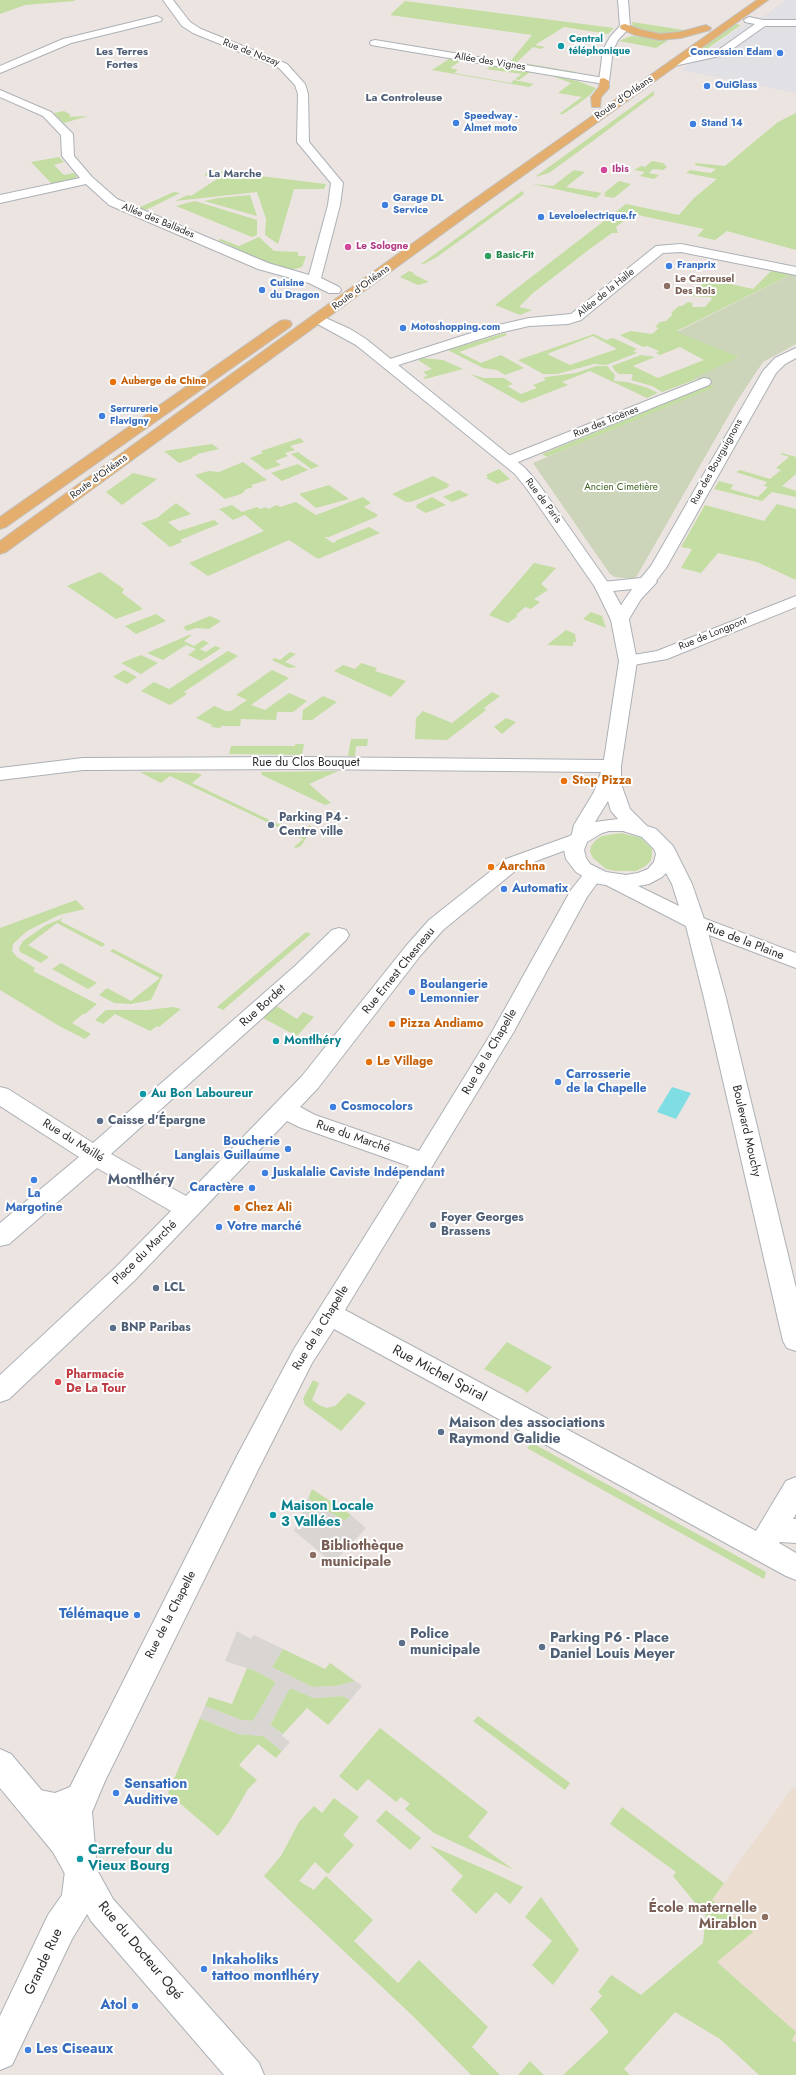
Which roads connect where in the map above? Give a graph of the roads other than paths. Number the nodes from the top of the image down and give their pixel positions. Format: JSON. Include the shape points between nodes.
{"nodes":[{"id":1,"x":168,"y":0,"type":"edge"},
{"id":2,"x":622,"y":0,"type":"edge"},
{"id":3,"x":746,"y":0,"type":"edge"},
{"id":4,"x":763,"y":0,"type":"edge"},
{"id":5,"x":738,"y":18,"type":"junction"},
{"id":6,"x":157,"y":19,"type":"dead end"},
{"id":7,"x":763,"y":23,"type":"junction"},
{"id":8,"x":796,"y":23,"type":"edge"},
{"id":9,"x":625,"y":27,"type":"junction"},
{"id":10,"x":706,"y":28,"type":"junction"},
{"id":11,"x":648,"y":35,"type":"junction"},
{"id":12,"x":615,"y":37,"type":"junction"},
{"id":13,"x":375,"y":43,"type":"dead end"},
{"id":14,"x":674,"y":63,"type":"junction"},
{"id":15,"x":0,"y":70,"type":"edge"},
{"id":16,"x":604,"y":81,"type":"junction"},
{"id":17,"x":0,"y":93,"type":"edge"},
{"id":18,"x":596,"y":105,"type":"junction"},
{"id":19,"x":573,"y":120,"type":"dead end"},
{"id":20,"x":507,"y":168,"type":"dead end"},
{"id":21,"x":88,"y":180,"type":"junction"},
{"id":22,"x":0,"y":199,"type":"edge"},
{"id":23,"x":380,"y":258,"type":"dead end"},
{"id":24,"x":796,"y":270,"type":"edge"},
{"id":25,"x":314,"y":280,"type":"junction"},
{"id":26,"x":347,"y":281,"type":"dead end"},
{"id":27,"x":334,"y":290,"type":"junction"},
{"id":28,"x":322,"y":299,"type":"dead end"},
{"id":29,"x":298,"y":316,"type":"dead end"},
{"id":30,"x":318,"y":319,"type":"junction"},
{"id":31,"x":795,"y":354,"type":"edge"},
{"id":32,"x":389,"y":364,"type":"junction"},
{"id":33,"x":704,"y":382,"type":"dead end"},
{"id":34,"x":508,"y":461,"type":"junction"},
{"id":35,"x":0,"y":524,"type":"edge"},
{"id":36,"x":0,"y":549,"type":"edge"},
{"id":37,"x":649,"y":582,"type":"junction"},
{"id":38,"x":603,"y":587,"type":"junction"},
{"id":39,"x":796,"y":601,"type":"edge"},
{"id":40,"x":620,"y":620,"type":"junction"},
{"id":41,"x":628,"y":661,"type":"junction"},
{"id":42,"x":612,"y":766,"type":"junction"},
{"id":43,"x":0,"y":774,"type":"edge"},
{"id":44,"x":639,"y":828,"type":"junction"},
{"id":45,"x":580,"y":837,"type":"junction"},
{"id":46,"x":666,"y":854,"type":"junction"},
{"id":47,"x":601,"y":877,"type":"junction"},
{"id":48,"x":695,"y":922,"type":"junction"},
{"id":49,"x":339,"y":935,"type":"dead end"},
{"id":50,"x":796,"y":961,"type":"edge"},
{"id":51,"x":0,"y":1095,"type":"edge"},
{"id":52,"x":285,"y":1109,"type":"junction"},
{"id":53,"x":96,"y":1156,"type":"junction"},
{"id":54,"x":423,"y":1162,"type":"junction"},
{"id":55,"x":188,"y":1209,"type":"junction"},
{"id":56,"x":0,"y":1238,"type":"edge"},
{"id":57,"x":329,"y":1314,"type":"junction"},
{"id":58,"x":796,"y":1341,"type":"edge"},
{"id":59,"x":0,"y":1391,"type":"edge"},
{"id":60,"x":796,"y":1490,"type":"edge"},
{"id":61,"x":777,"y":1536,"type":"edge"},
{"id":62,"x":796,"y":1567,"type":"edge"},
{"id":63,"x":0,"y":1764,"type":"edge"},
{"id":64,"x":81,"y":1799,"type":"junction"},
{"id":65,"x":35,"y":1804,"type":"junction"},
{"id":66,"x":81,"y":1871,"type":"junction"},
{"id":67,"x":0,"y":2053,"type":"edge"},
{"id":68,"x":247,"y":2075,"type":"edge"}],
"edges":[{"from":1,"to":25,"type":"street","name":"Rue de Nozay","via":[[186,24],[196,31],[283,66],[300,84],[303,94],[303,142],[337,183],[333,210]]},
{"from":2,"to":9,"type":"street"},
{"from":3,"to":10,"type":"main road","name":"Route d'Orléans"},
{"from":4,"to":5,"type":"main road","name":"Route d'Orléans"},
{"from":5,"to":7,"type":"street"},
{"from":5,"to":14,"type":"main road","name":"Route d'Orléans"},
{"from":6,"to":15,"type":"street","via":[[67,41]]},
{"from":7,"to":8,"type":"street"},
{"from":7,"to":14,"type":"street","via":[[720,53]]},
{"from":9,"to":11,"type":"main road"},
{"from":9,"to":12,"type":"street"},
{"from":10,"to":11,"type":"main road","via":[[671,37]]},
{"from":10,"to":18,"type":"main road","name":"Route d'Orléans"},
{"from":11,"to":12,"type":"main road","via":[[629,34]]},
{"from":12,"to":16,"type":"street","via":[[607,54]]},
{"from":13,"to":16,"type":"street","name":"Allée des Vignes"},
{"from":14,"to":30,"type":"main road","name":"Route d'Orléans"},
{"from":16,"to":18,"type":"main road","via":[[604,88],[596,97]]},
{"from":17,"to":21,"type":"street","name":"Allée des Ballades","via":[[47,114],[67,134],[68,156]]},
{"from":18,"to":19,"type":"main road","name":"Route d'Orléans"},
{"from":20,"to":23,"type":"main road","name":"Route d'Orléans"},
{"from":21,"to":22,"type":"street"},
{"from":21,"to":25,"type":"street","name":"Allée des Ballades","via":[[120,206],[263,266]]},
{"from":24,"to":32,"type":"street","name":"Allée de la Halle","via":[[681,248],[660,249],[576,317],[568,320],[529,322]]},
{"from":25,"to":27,"type":"street"},
{"from":26,"to":27,"type":"main road","name":"Route d'Orléans"},
{"from":27,"to":28,"type":"main road","name":"Route d'Orléans"},
{"from":29,"to":35,"type":"main road","name":"Route d'Orléans"},
{"from":30,"to":32,"type":"street","name":"Rue de Paris","via":[[345,332]]},
{"from":30,"to":36,"type":"main road","name":"Route d'Orléans"},
{"from":31,"to":37,"type":"street","name":"Rue des Bourguignons","via":[[780,361],[770,371]]},
{"from":32,"to":34,"type":"street","name":"Rue de Paris"},
{"from":33,"to":34,"type":"street","name":"Rue des Troënes"},
{"from":34,"to":38,"type":"street","name":"Rue de Paris","via":[[532,486]]},
{"from":37,"to":38,"type":"street"},
{"from":37,"to":40,"type":"street","name":"Rue des Bourguignons","via":[[634,597]]},
{"from":38,"to":40,"type":"street","name":"Rue de Paris"},
{"from":39,"to":41,"type":"street","name":"Rue de Longpont","via":[[661,655]]},
{"from":40,"to":41,"type":"street","name":"Rue de Paris"},
{"from":41,"to":42,"type":"street","name":"Rue de Paris"},
{"from":42,"to":43,"type":"street","name":"Rue du Clos Bouquet","via":[[83,764]]},
{"from":42,"to":44,"type":"street","name":"Rue de Paris","via":[[612,784],[621,811]]},
{"from":42,"to":45,"type":"street","name":"Rue de Paris","via":[[604,792],[584,825]]},
{"from":44,"to":45,"type":"street","via":[[609,825],[596,828]]},
{"from":44,"to":46,"type":"street","via":[[658,839]]},
{"from":45,"to":47,"type":"street","via":[[574,850],[576,859],[583,868]]},
{"from":45,"to":52,"type":"street","name":"Rue Ernest Chesneau","via":[[514,863],[436,925],[310,1082]]},
{"from":46,"to":47,"type":"street","via":[[664,864],[649,876],[626,881]]},
{"from":46,"to":48,"type":"street","name":"Boulevard Mouchy","via":[[682,884]]},
{"from":47,"to":48,"type":"street"},
{"from":47,"to":54,"type":"street","name":"Rue de la Chapelle","via":[[578,895],[502,1033]]},
{"from":48,"to":50,"type":"street","name":"Rue de la Plaine"},
{"from":48,"to":58,"type":"street","name":"Boulevard Mouchy"},
{"from":49,"to":53,"type":"street","name":"Rue Bordet","via":[[302,972],[112,1138]]},
{"from":51,"to":53,"type":"street","name":"Rue du Maillé"},
{"from":52,"to":54,"type":"street","name":"Rue du Marché","via":[[307,1121]]},
{"from":52,"to":55,"type":"street","name":"Place du Marché"},
{"from":53,"to":55,"type":"street","name":"Rue du Maillé"},
{"from":53,"to":56,"type":"street"},
{"from":54,"to":57,"type":"street","name":"Rue de la Chapelle"},
{"from":55,"to":59,"type":"street","name":"Place du Marché","via":[[125,1274]]},
{"from":57,"to":61,"type":"street","name":"Rue Michel Spiral"},
{"from":57,"to":64,"type":"street","name":"Rue de la Chapelle","via":[[303,1356]]},
{"from":60,"to":61,"type":"street"},
{"from":61,"to":62,"type":"street","name":"Rue Michel Spiral"},
{"from":63,"to":65,"type":"street","name":"Rue du Docteur Ogé"},
{"from":64,"to":65,"type":"street","via":[[55,1808]]},
{"from":64,"to":66,"type":"street","name":"Rue de la Chapelle","via":[[76,1812]]},
{"from":65,"to":66,"type":"street","name":"Rue du Docteur Ogé","via":[[64,1841]]},
{"from":66,"to":67,"type":"street","name":"Grande Rue","via":[[78,1900],[60,1928]]},
{"from":66,"to":68,"type":"street","name":"Rue du Docteur Ogé","via":[[102,1910]]}]}
